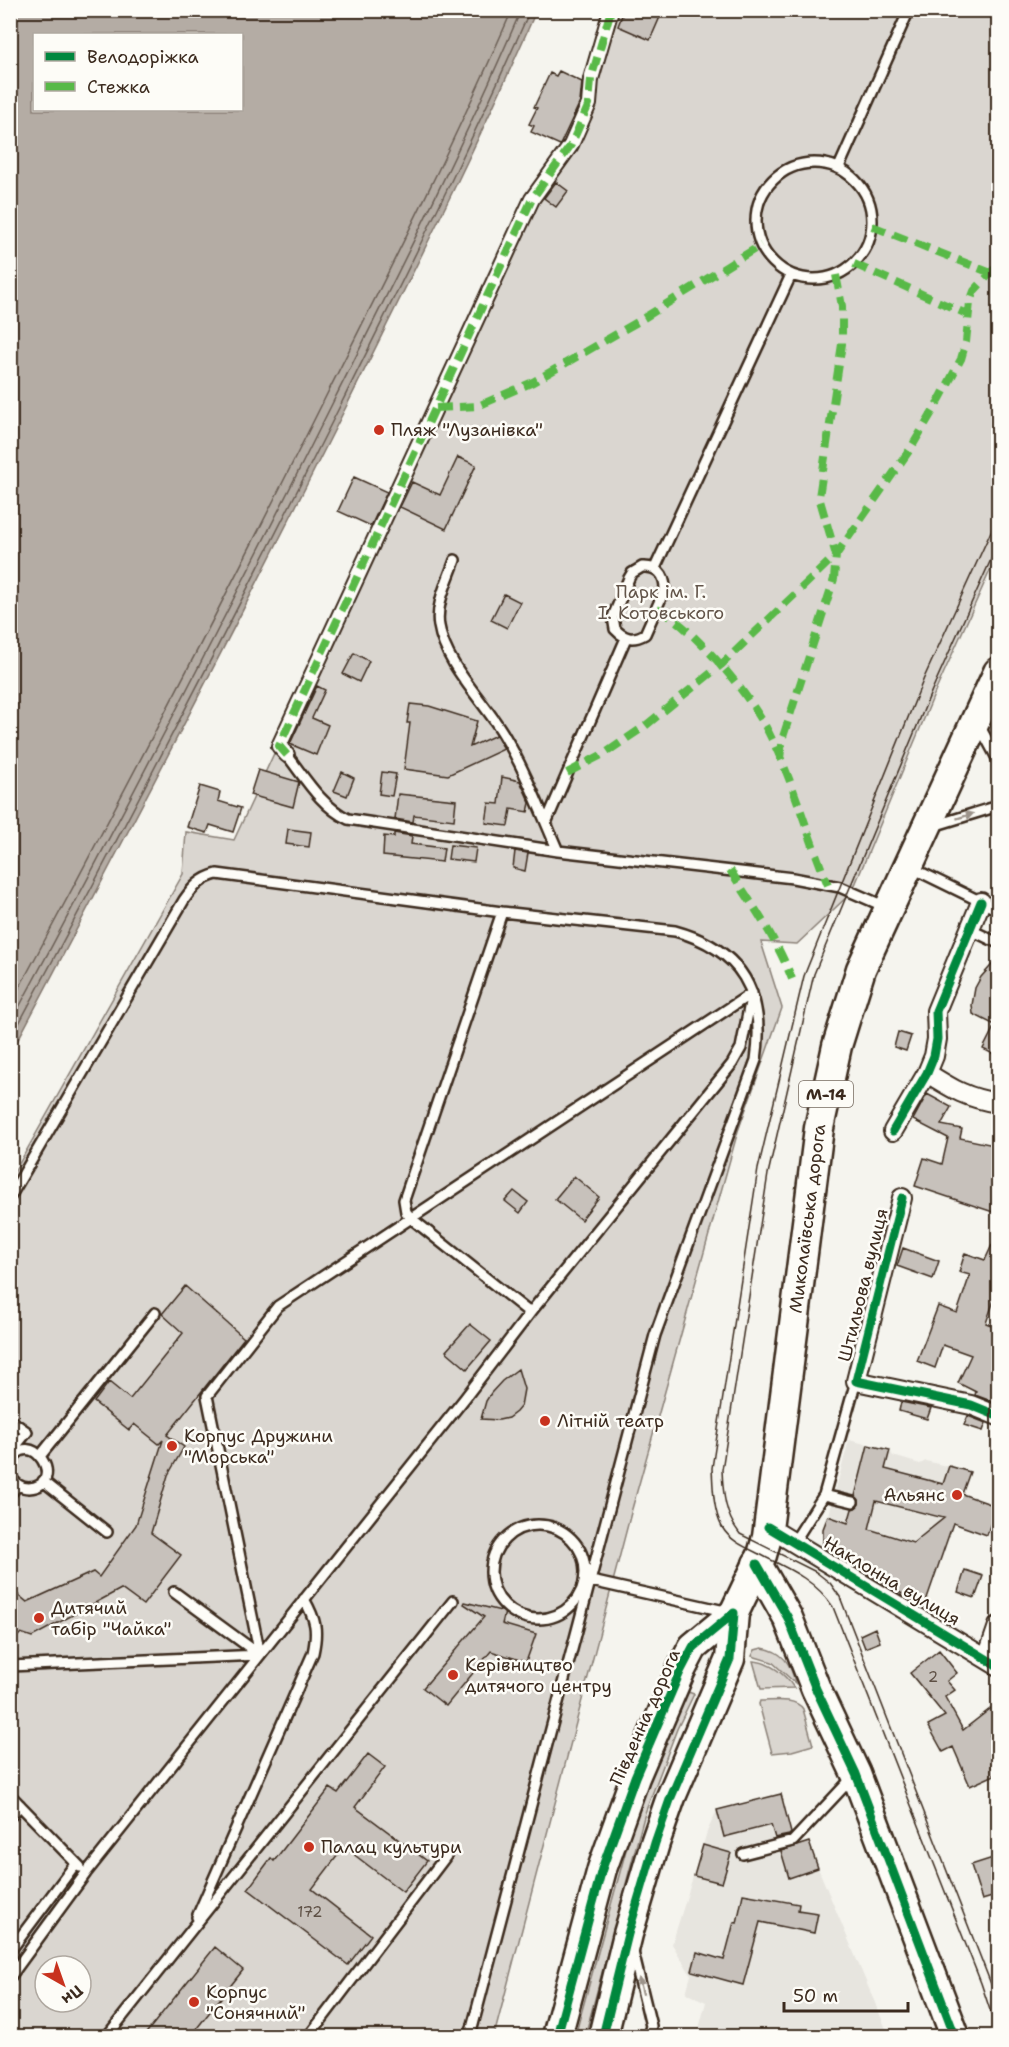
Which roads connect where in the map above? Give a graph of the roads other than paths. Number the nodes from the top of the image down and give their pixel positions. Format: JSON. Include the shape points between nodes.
{"nodes":[{"id":1,"x":611,"y":10,"type":"edge"},
{"id":2,"x":909,"y":10,"type":"edge"},
{"id":3,"x":839,"y":167,"type":"junction"},
{"id":4,"x":791,"y":275,"type":"junction"},
{"id":5,"x":455,"y":560,"type":"dead end"},
{"id":6,"x":655,"y":568,"type":"junction"},
{"id":7,"x":626,"y":638,"type":"junction"},
{"id":8,"x":995,"y":686,"type":"edge"},
{"id":9,"x":977,"y":720,"type":"junction"},
{"id":10,"x":287,"y":755,"type":"joint"},
{"id":11,"x":999,"y":760,"type":"edge"},
{"id":12,"x":999,"y":800,"type":"edge"},
{"id":13,"x":546,"y":823,"type":"junction"},
{"id":14,"x":928,"y":827,"type":"junction"},
{"id":15,"x":558,"y":851,"type":"junction"},
{"id":16,"x":910,"y":867,"type":"junction"},
{"id":17,"x":981,"y":902,"type":"junction"},
{"id":18,"x":890,"y":909,"type":"junction"},
{"id":19,"x":999,"y":910,"type":"edge"},
{"id":20,"x":502,"y":912,"type":"junction"},
{"id":21,"x":969,"y":929,"type":"junction"},
{"id":22,"x":999,"y":944,"type":"edge"},
{"id":23,"x":752,"y":993,"type":"junction"},
{"id":24,"x":927,"y":1073,"type":"junction"},
{"id":25,"x":999,"y":1102,"type":"edge"},
{"id":26,"x":893,"y":1131,"type":"dead end"},
{"id":27,"x":10,"y":1197,"type":"edge"},
{"id":28,"x":902,"y":1198,"type":"dead end"},
{"id":29,"x":412,"y":1220,"type":"junction"},
{"id":30,"x":155,"y":1313,"type":"dead end"},
{"id":31,"x":530,"y":1313,"type":"junction"},
{"id":32,"x":856,"y":1381,"type":"junction"},
{"id":33,"x":999,"y":1416,"type":"edge"},
{"id":34,"x":10,"y":1420,"type":"edge"},
{"id":35,"x":41,"y":1455,"type":"junction"},
{"id":36,"x":11,"y":1458,"type":"edge"},
{"id":37,"x":10,"y":1476,"type":"edge"},
{"id":38,"x":43,"y":1481,"type":"junction"},
{"id":39,"x":18,"y":1485,"type":"junction"},
{"id":40,"x":10,"y":1494,"type":"edge"},
{"id":41,"x":824,"y":1495,"type":"junction"},
{"id":42,"x":853,"y":1502,"type":"dead end"},
{"id":43,"x":768,"y":1527,"type":"junction"},
{"id":44,"x":107,"y":1532,"type":"dead end"},
{"id":45,"x":794,"y":1542,"type":"junction"},
{"id":46,"x":757,"y":1564,"type":"junction"},
{"id":47,"x":588,"y":1581,"type":"junction"},
{"id":48,"x":174,"y":1592,"type":"dead end"},
{"id":49,"x":304,"y":1599,"type":"junction"},
{"id":50,"x":453,"y":1600,"type":"dead end"},
{"id":51,"x":734,"y":1613,"type":"junction"},
{"id":52,"x":999,"y":1626,"type":"edge"},
{"id":53,"x":260,"y":1655,"type":"junction"},
{"id":54,"x":993,"y":1662,"type":"edge"},
{"id":55,"x":10,"y":1666,"type":"edge"},
{"id":56,"x":856,"y":1774,"type":"junction"},
{"id":57,"x":10,"y":1796,"type":"edge"},
{"id":58,"x":20,"y":1805,"type":"junction"},
{"id":59,"x":10,"y":1817,"type":"edge"},
{"id":60,"x":743,"y":1854,"type":"dead end"},
{"id":61,"x":446,"y":1856,"type":"dead end"},
{"id":62,"x":76,"y":1863,"type":"junction"},
{"id":63,"x":86,"y":1873,"type":"junction"},
{"id":64,"x":191,"y":1931,"type":"junction"},
{"id":65,"x":628,"y":1935,"type":"junction"},
{"id":66,"x":10,"y":1951,"type":"edge"},
{"id":67,"x":10,"y":1977,"type":"edge"},
{"id":68,"x":107,"y":2037,"type":"edge"},
{"id":69,"x":309,"y":2037,"type":"edge"},
{"id":70,"x":470,"y":2037,"type":"edge"},
{"id":71,"x":557,"y":2037,"type":"edge"},
{"id":72,"x":603,"y":2037,"type":"edge"},
{"id":73,"x":648,"y":2037,"type":"edge"},
{"id":74,"x":954,"y":2037,"type":"edge"}],
"edges":[{"from":1,"to":10,"type":"street","via":[[591,79],[589,104],[571,145],[532,199],[491,284],[279,746]]},
{"from":2,"to":3,"type":"lane"},
{"from":3,"to":4,"type":"lane","via":[[859,183],[870,205],[872,225],[867,244],[854,264],[836,275],[813,279]]},
{"from":3,"to":4,"type":"lane","via":[[808,162],[792,166],[772,180],[760,197],[755,224],[758,240],[777,266]]},
{"from":4,"to":6,"type":"lane"},
{"from":5,"to":13,"type":"lane","via":[[442,594],[438,624],[444,645],[504,734]]},
{"from":6,"to":7,"type":"lane","via":[[665,582],[663,594],[645,634]]},
{"from":6,"to":7,"type":"lane","via":[[642,567],[632,573],[615,610],[615,629]]},
{"from":7,"to":13,"type":"lane"},
{"from":8,"to":9,"type":"main road","name":"Миколаївська дорога","number":"М-14"},
{"from":9,"to":11,"type":"lane"},
{"from":9,"to":14,"type":"main road","name":"Миколаївська дорога","number":"М-14"},
{"from":10,"to":15,"type":"lane","via":[[320,797],[348,819]]},
{"from":14,"to":12,"type":"lane","one_way":true,"via":[[995,807]]},
{"from":13,"to":15,"type":"lane"},
{"from":14,"to":16,"type":"main road","name":"Миколаївська дорога","number":"М-14"},
{"from":15,"to":18,"type":"lane","via":[[793,878],[840,887]]},
{"from":16,"to":17,"type":"lane"},
{"from":16,"to":18,"type":"main road","name":"Миколаївська дорога","number":"М-14"},
{"from":17,"to":19,"type":"lane"},
{"from":17,"to":21,"type":"street"},
{"from":18,"to":43,"type":"main road","name":"Миколаївська дорога","number":"М-14","via":[[861,969],[840,1035],[819,1128]]},
{"from":20,"to":23,"type":"lane","via":[[695,936],[732,960]]},
{"from":20,"to":27,"type":"lane","via":[[217,874],[201,880],[184,900]]},
{"from":20,"to":29,"type":"lane","via":[[404,1200]]},
{"from":21,"to":22,"type":"lane"},
{"from":21,"to":24,"type":"street","via":[[936,1011],[937,1039]]},
{"from":23,"to":29,"type":"lane"},
{"from":23,"to":31,"type":"lane","via":[[741,1047],[732,1064]]},
{"from":23,"to":47,"type":"lane","via":[[758,1019],[756,1060],[655,1335]]},
{"from":24,"to":25,"type":"street","via":[[958,1093]]},
{"from":24,"to":26,"type":"street"},
{"from":28,"to":32,"type":"street","name":"Штильова вулиця"},
{"from":29,"to":31,"type":"lane"},
{"from":29,"to":53,"type":"lane","via":[[278,1306],[207,1396]]},
{"from":30,"to":35,"type":"lane"},
{"from":31,"to":49,"type":"lane"},
{"from":32,"to":33,"type":"street","via":[[971,1406]]},
{"from":32,"to":41,"type":"lane"},
{"from":34,"to":36,"type":"lane","via":[[27,1432]]},
{"from":35,"to":36,"type":"lane","via":[[23,1451]]},
{"from":35,"to":38,"type":"lane","via":[[47,1471]]},
{"from":37,"to":39,"type":"lane"},
{"from":38,"to":39,"type":"lane","via":[[34,1487]]},
{"from":38,"to":44,"type":"lane"},
{"from":39,"to":40,"type":"lane"},
{"from":41,"to":42,"type":"lane"},
{"from":41,"to":45,"type":"lane"},
{"from":43,"to":45,"type":"street","name":"Наклонна вулиця"},
{"from":43,"to":46,"type":"main road","name":"Миколаївська дорога","number":"М-14"},
{"from":45,"to":54,"type":"street","name":"Наклонна вулиця"},
{"from":46,"to":51,"type":"main road","name":"Миколаївська дорога","number":"М-14"},
{"from":46,"to":56,"type":"main road","via":[[788,1618]]},
{"from":47,"to":47,"type":"lane","via":[[579,1548],[556,1527],[525,1526],[510,1533],[492,1558],[490,1574],[497,1596],[513,1612],[527,1618],[557,1615],[570,1606]]},
{"from":47,"to":51,"type":"lane"},
{"from":47,"to":70,"type":"lane"},
{"from":48,"to":53,"type":"lane"},
{"from":49,"to":53,"type":"lane"},
{"from":49,"to":64,"type":"lane","via":[[316,1624],[314,1653]]},
{"from":50,"to":64,"type":"lane"},
{"from":51,"to":65,"type":"main road","via":[[730,1659],[671,1797]]},
{"from":51,"to":71,"type":"main road","name":"Південна дорога","via":[[693,1647],[635,1777],[602,1869]]},
{"from":52,"to":54,"type":"street"},
{"from":53,"to":55,"type":"lane"},
{"from":53,"to":63,"type":"lane"},
{"from":56,"to":60,"type":"lane","via":[[793,1841]]},
{"from":56,"to":74,"type":"main road"},
{"from":57,"to":58,"type":"lane"},
{"from":58,"to":59,"type":"lane"},
{"from":58,"to":62,"type":"lane"},
{"from":61,"to":69,"type":"lane"},
{"from":62,"to":63,"type":"lane"},
{"from":62,"to":66,"type":"lane"},
{"from":63,"to":67,"type":"lane"},
{"from":64,"to":68,"type":"lane"},
{"from":65,"to":72,"type":"main road"},
{"from":73,"to":65,"type":"lane","one_way":true,"via":[[651,2026]]}]}
